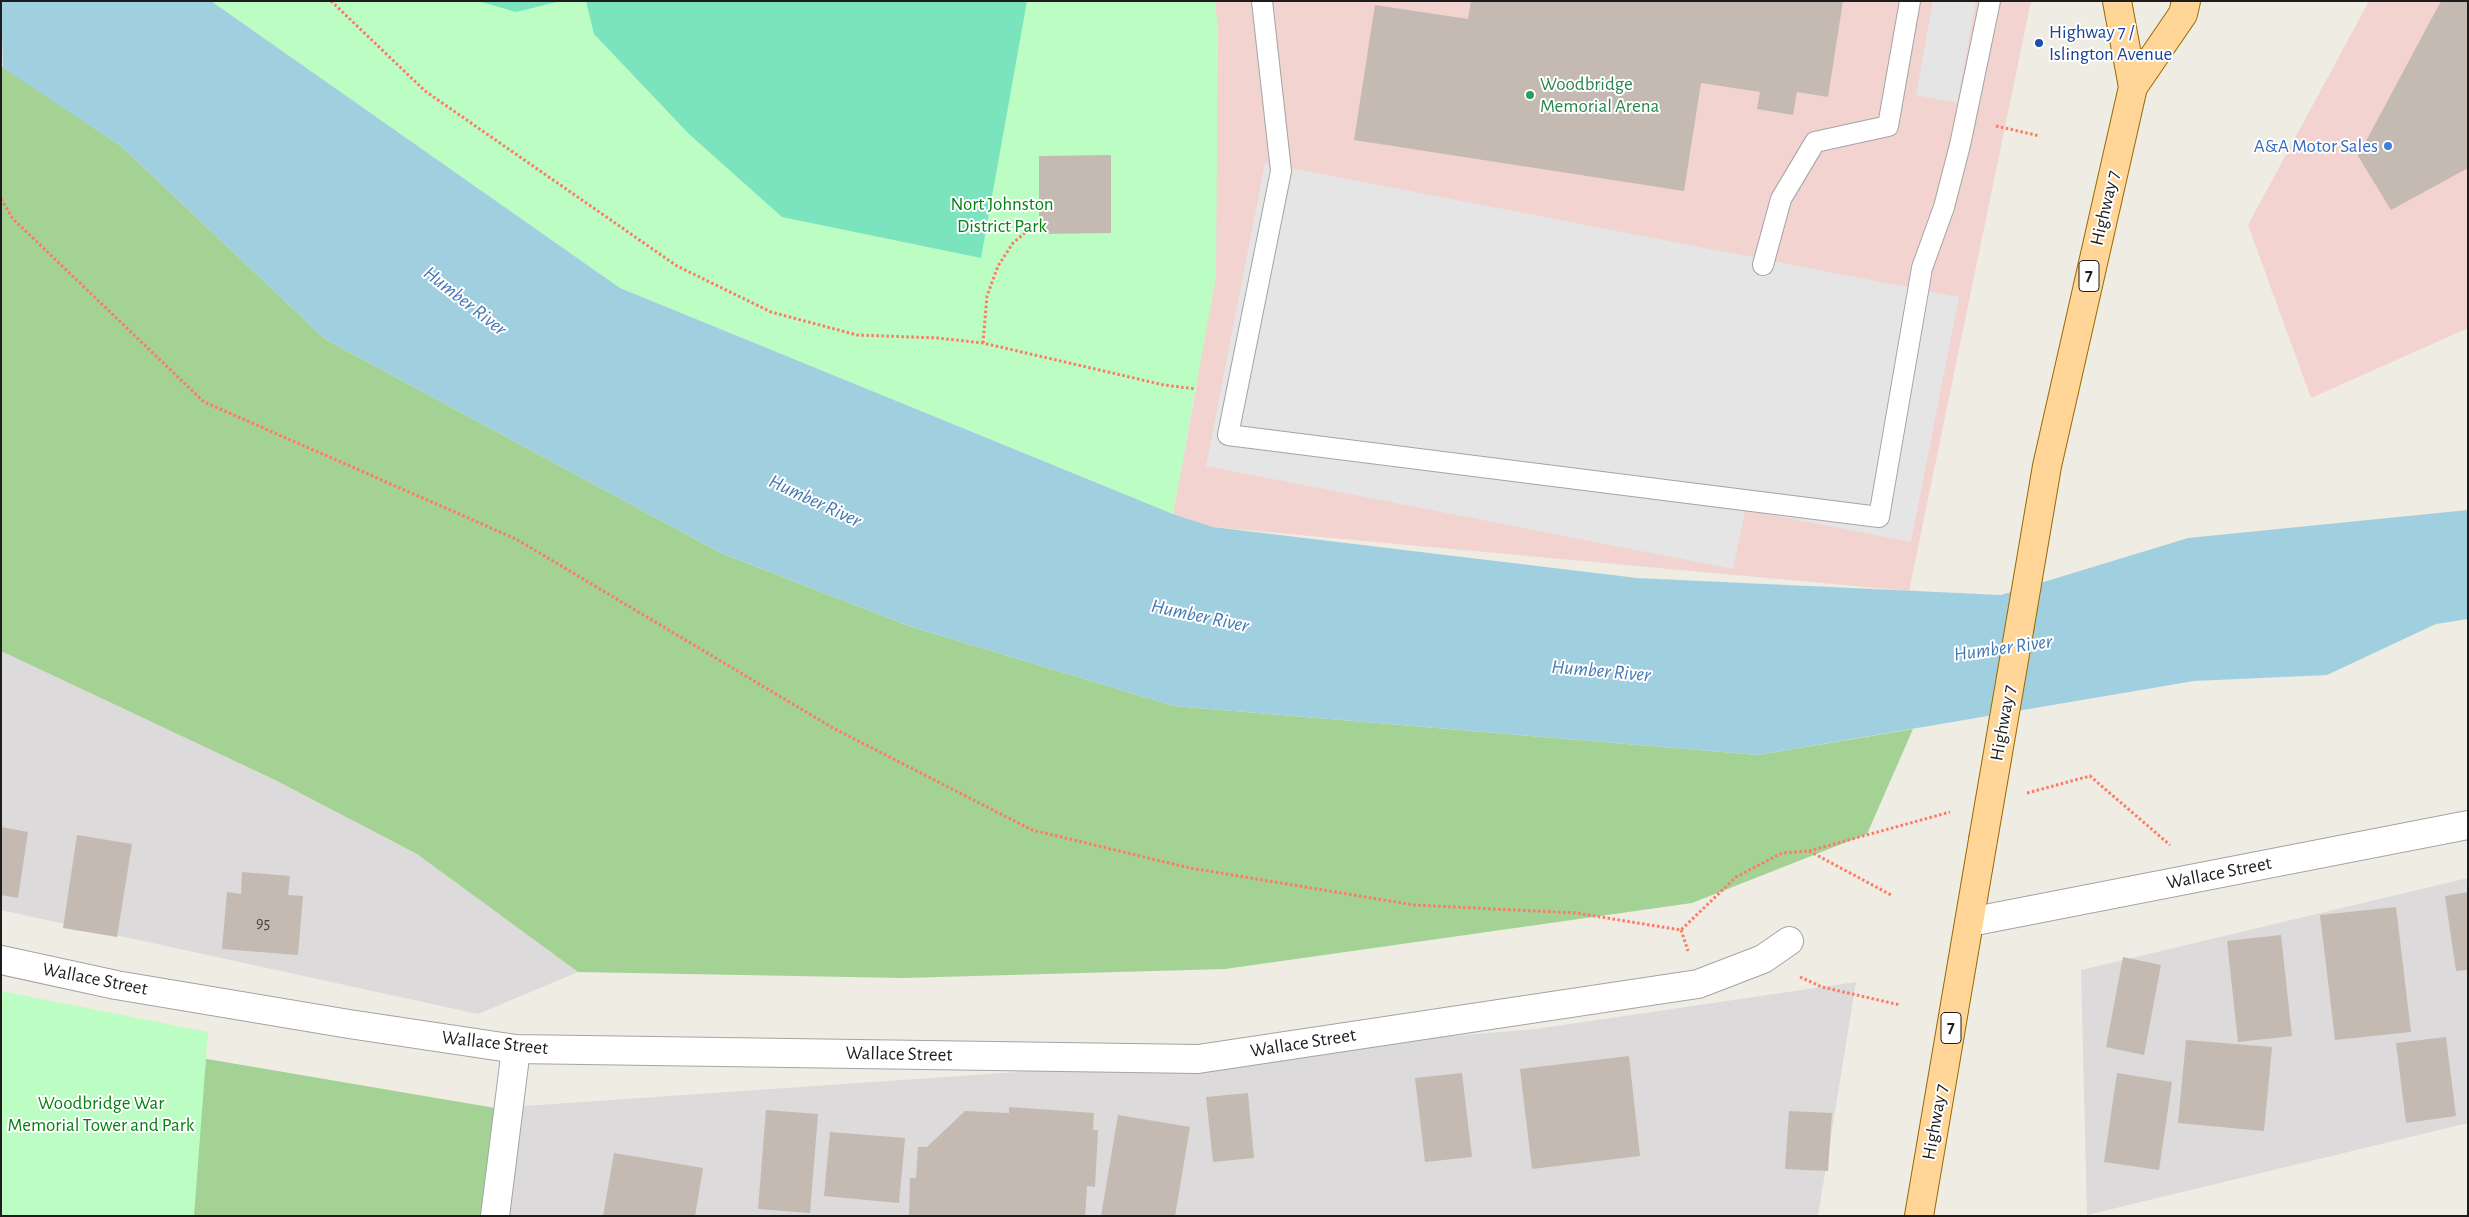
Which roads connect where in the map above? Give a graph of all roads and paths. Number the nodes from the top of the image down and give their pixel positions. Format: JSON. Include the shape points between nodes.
{"nodes":[{"id":1,"x":330,"y":1,"type":"edge"},
{"id":2,"x":1262,"y":1,"type":"edge"},
{"id":3,"x":1910,"y":1,"type":"edge"},
{"id":4,"x":1990,"y":1,"type":"edge"},
{"id":5,"x":2116,"y":1,"type":"edge"},
{"id":6,"x":2186,"y":1,"type":"edge"},
{"id":7,"x":2133,"y":87,"type":"junction"},
{"id":8,"x":1966,"y":119,"type":"junction"},
{"id":9,"x":2040,"y":136,"type":"dead end"},
{"id":10,"x":1,"y":199,"type":"edge"},
{"id":11,"x":1027,"y":231,"type":"dead end"},
{"id":12,"x":1763,"y":265,"type":"dead end"},
{"id":13,"x":983,"y":343,"type":"junction"},
{"id":14,"x":1196,"y":389,"type":"dead end"},
{"id":15,"x":2468,"y":825,"type":"edge"},
{"id":16,"x":1892,"y":896,"type":"dead end"},
{"id":17,"x":1970,"y":922,"type":"junction"},
{"id":18,"x":1789,"y":941,"type":"dead end"},
{"id":19,"x":1763,"y":959,"type":"junction"},
{"id":20,"x":1,"y":960,"type":"edge"},
{"id":21,"x":1900,"y":1005,"type":"dead end"},
{"id":22,"x":516,"y":1049,"type":"junction"},
{"id":23,"x":495,"y":1216,"type":"edge"},
{"id":24,"x":1919,"y":1216,"type":"edge"}],
"edges":[{"from":1,"to":13,"type":"path","via":[[425,91],[677,266],[771,312],[856,335]]},
{"from":2,"to":8,"type":"lane","via":[[1281,171],[1228,435],[1879,517],[1922,268],[1944,206]]},
{"from":3,"to":12,"type":"lane","via":[[1888,126],[1815,142],[1781,200]]},
{"from":4,"to":8,"type":"lane"},
{"from":5,"to":7,"type":"main road","name":"Highway 7","number":"7"},
{"from":6,"to":7,"type":"main road","name":"Highway 7","number":"7","via":[[2183,14]]},
{"from":7,"to":17,"type":"main road","name":"Highway 7","number":"7","bridge":true,"via":[[2047,466]]},
{"from":8,"to":9,"type":"path"},
{"from":10,"to":16,"type":"path","via":[[13,219],[204,402],[516,539],[833,728],[1032,830],[1190,868],[1414,905],[1576,912],[1681,930],[1736,877],[1782,854],[1809,851]]},
{"from":11,"to":13,"type":"path","via":[[1013,243],[998,266],[987,296]]},
{"from":13,"to":14,"type":"path","via":[[1164,385]]},
{"from":15,"to":17,"type":"street","name":"Wallace Street"},
{"from":17,"to":24,"type":"main road","name":"Highway 7","number":"7"},
{"from":18,"to":19,"type":"street","name":"Wallace Street"},
{"from":19,"to":21,"type":"path","via":[[1822,987]]},
{"from":19,"to":22,"type":"street","name":"Wallace Street","via":[[1698,984],[1198,1058]]},
{"from":20,"to":22,"type":"street","name":"Wallace Street","via":[[116,985]]},
{"from":22,"to":23,"type":"street"}]}
